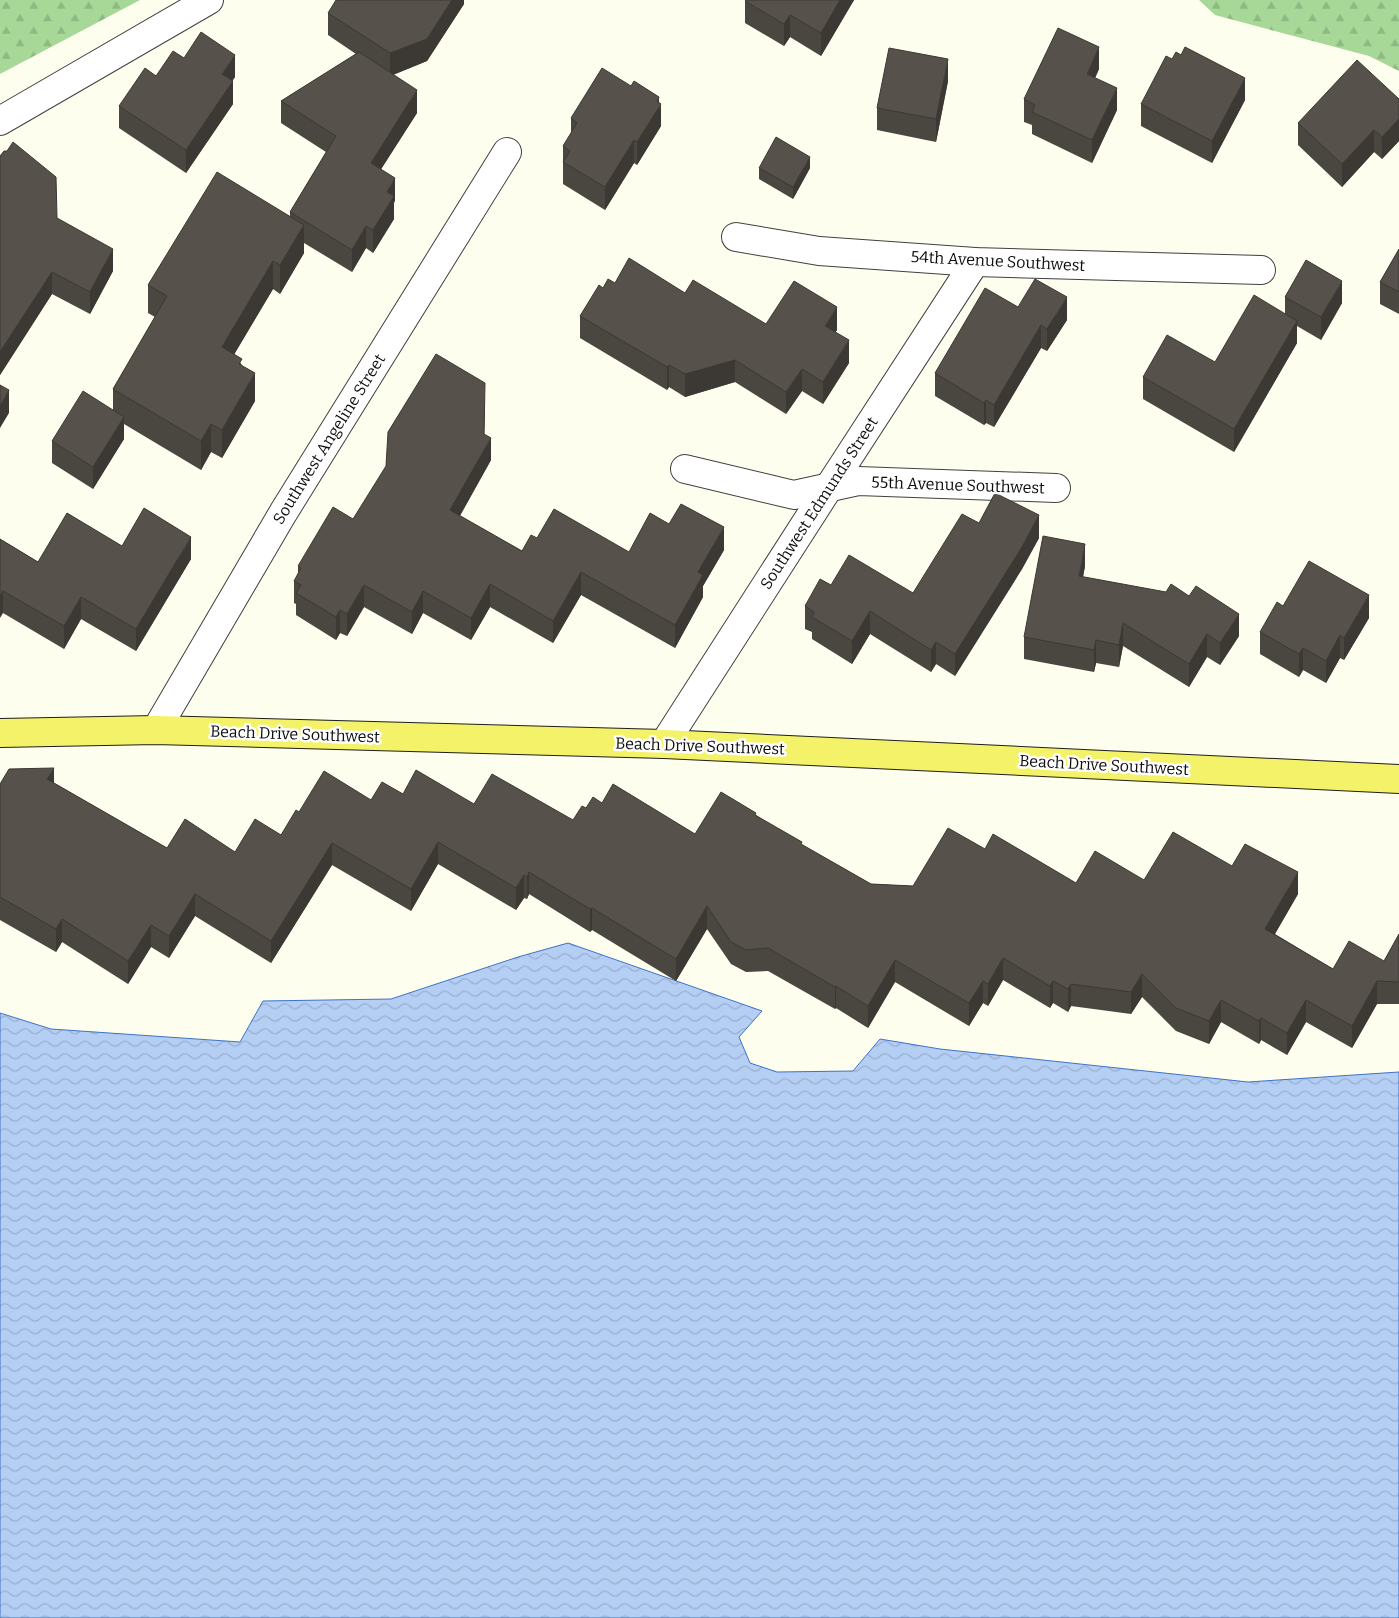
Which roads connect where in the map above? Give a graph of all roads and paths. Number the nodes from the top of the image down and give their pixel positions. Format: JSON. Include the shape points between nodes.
{"nodes":[{"id":1,"x":209,"y":0,"type":"edge"},
{"id":2,"x":0,"y":120,"type":"edge"},
{"id":3,"x":507,"y":152,"type":"dead end"},
{"id":4,"x":736,"y":237,"type":"dead end"},
{"id":5,"x":976,"y":262,"type":"junction"},
{"id":6,"x":1261,"y":270,"type":"dead end"},
{"id":7,"x":685,"y":469,"type":"dead end"},
{"id":8,"x":829,"y":487,"type":"junction"},
{"id":9,"x":1056,"y":488,"type":"dead end"},
{"id":10,"x":156,"y":730,"type":"junction"},
{"id":11,"x":0,"y":733,"type":"edge"},
{"id":12,"x":664,"y":744,"type":"junction"},
{"id":13,"x":1399,"y":778,"type":"edge"}],
"edges":[{"from":1,"to":2,"type":"street"},
{"from":3,"to":10,"type":"street","name":"Southwest Angeline Street","via":[[283,513]]},
{"from":4,"to":5,"type":"street","name":"54th Avenue Southwest","via":[[819,252]]},
{"from":5,"to":6,"type":"street","name":"54th Avenue Southwest"},
{"from":5,"to":8,"type":"street","name":"Southwest Edmunds Street"},
{"from":7,"to":8,"type":"street","name":"55th Avenue Southwest","via":[[794,494]]},
{"from":8,"to":9,"type":"street","name":"55th Avenue Southwest","via":[[858,481]]},
{"from":8,"to":12,"type":"street","name":"Southwest Edmunds Street"},
{"from":10,"to":11,"type":"main road","name":"Beach Drive Southwest"},
{"from":10,"to":12,"type":"main road","name":"Beach Drive Southwest"},
{"from":12,"to":13,"type":"main road","name":"Beach Drive Southwest"}]}
